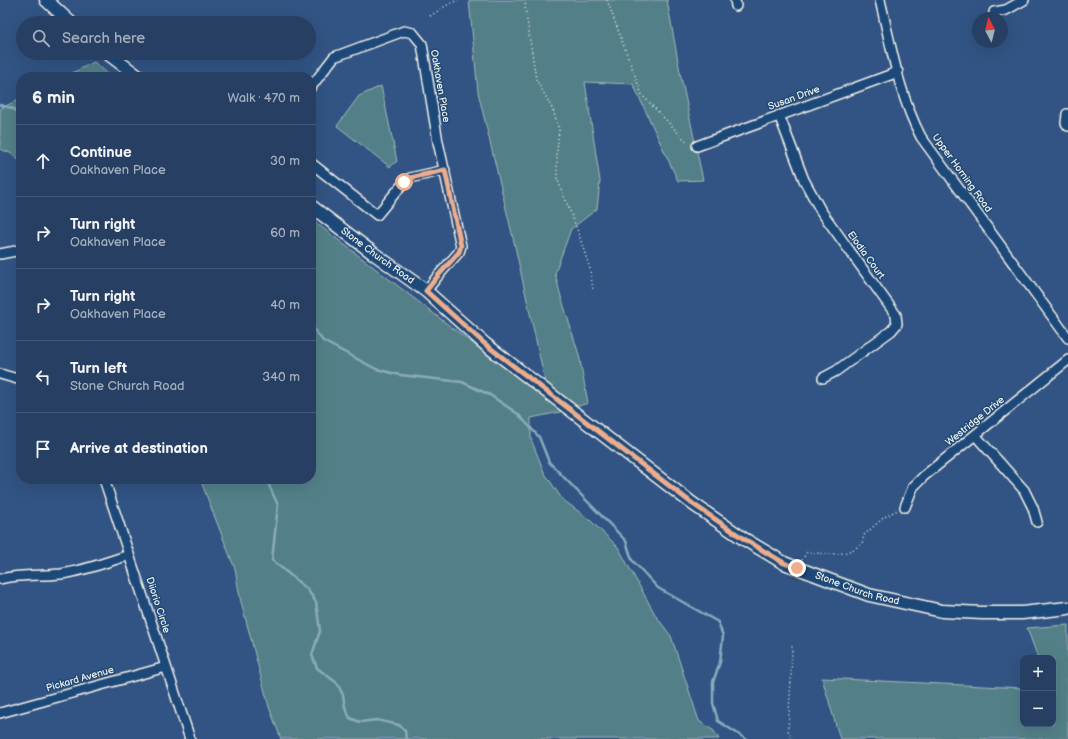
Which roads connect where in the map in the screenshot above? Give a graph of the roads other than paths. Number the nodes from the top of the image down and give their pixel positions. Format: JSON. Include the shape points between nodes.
{"nodes":[{"id":1,"x":46,"y":0,"type":"edge"},
{"id":2,"x":880,"y":0,"type":"edge"},
{"id":3,"x":1024,"y":0,"type":"edge"},
{"id":4,"x":994,"y":12,"type":"dead end"},
{"id":5,"x":63,"y":16,"type":"edge"},
{"id":6,"x":116,"y":60,"type":"edge"},
{"id":7,"x":132,"y":72,"type":"edge"},
{"id":8,"x":898,"y":72,"type":"junction"},
{"id":9,"x":316,"y":80,"type":"edge"},
{"id":10,"x":1068,"y":114,"type":"edge"},
{"id":11,"x":779,"y":115,"type":"junction"},
{"id":12,"x":1068,"y":126,"type":"edge"},
{"id":13,"x":697,"y":146,"type":"road end"},
{"id":14,"x":316,"y":167,"type":"edge"},
{"id":15,"x":445,"y":170,"type":"junction"},
{"id":16,"x":316,"y":210,"type":"edge"},
{"id":17,"x":16,"y":251,"type":"edge"},
{"id":18,"x":0,"y":254,"type":"edge"},
{"id":19,"x":426,"y":291,"type":"junction"},
{"id":20,"x":1068,"y":338,"type":"edge"},
{"id":21,"x":1068,"y":360,"type":"edge"},
{"id":22,"x":0,"y":374,"type":"edge"},
{"id":23,"x":823,"y":378,"type":"dead end"},
{"id":24,"x":16,"y":379,"type":"edge"},
{"id":25,"x":975,"y":435,"type":"junction"},
{"id":26,"x":106,"y":484,"type":"edge"},
{"id":27,"x":905,"y":506,"type":"road end"},
{"id":28,"x":1038,"y":522,"type":"dead end"},
{"id":29,"x":129,"y":554,"type":"junction"},
{"id":30,"x":0,"y":579,"type":"edge"},
{"id":31,"x":1068,"y":608,"type":"edge"},
{"id":32,"x":166,"y":667,"type":"junction"},
{"id":33,"x":0,"y":713,"type":"edge"},
{"id":34,"x":190,"y":739,"type":"edge"}],
"edges":[{"from":1,"to":5,"type":"main road"},
{"from":2,"to":8,"type":"street","name":"Upper Horning Road"},
{"from":3,"to":4,"type":"street","via":[[1006,10]]},
{"from":6,"to":7,"type":"main road"},
{"from":8,"to":11,"type":"street","name":"Susan Drive"},
{"from":8,"to":20,"type":"street","name":"Upper Horning Road","via":[[909,111],[921,137]]},
{"from":9,"to":15,"type":"street","name":"Oakhaven Place","via":[[334,57],[404,31],[413,34],[422,44]]},
{"from":10,"to":12,"type":"street"},
{"from":11,"to":13,"type":"street","name":"Susan Drive"},
{"from":11,"to":23,"type":"street","name":"Elodia Court","via":[[804,180],[821,210],[896,315],[897,324],[891,331]]},
{"from":14,"to":15,"type":"street","via":[[377,215],[406,180]]},
{"from":15,"to":19,"type":"street","name":"Oakhaven Place","via":[[461,246],[459,252]]},
{"from":16,"to":19,"type":"main road","name":"Stone Church Road"},
{"from":17,"to":18,"type":"street"},
{"from":19,"to":31,"type":"main road","name":"Stone Church Road","via":[[485,344],[693,504],[784,563],[869,595],[942,611],[1022,613]]},
{"from":21,"to":25,"type":"street","name":"Westridge Drive"},
{"from":22,"to":24,"type":"street"},
{"from":25,"to":27,"type":"street","name":"Westridge Drive","via":[[913,487]]},
{"from":25,"to":28,"type":"street","via":[[1024,490]]},
{"from":26,"to":29,"type":"street","name":"Diiorio Circle"},
{"from":29,"to":30,"type":"street","via":[[74,572]]},
{"from":29,"to":32,"type":"street","name":"Diiorio Circle"},
{"from":32,"to":33,"type":"street","name":"Pickard Avenue"},
{"from":32,"to":34,"type":"street","name":"Diiorio Circle"}]}
